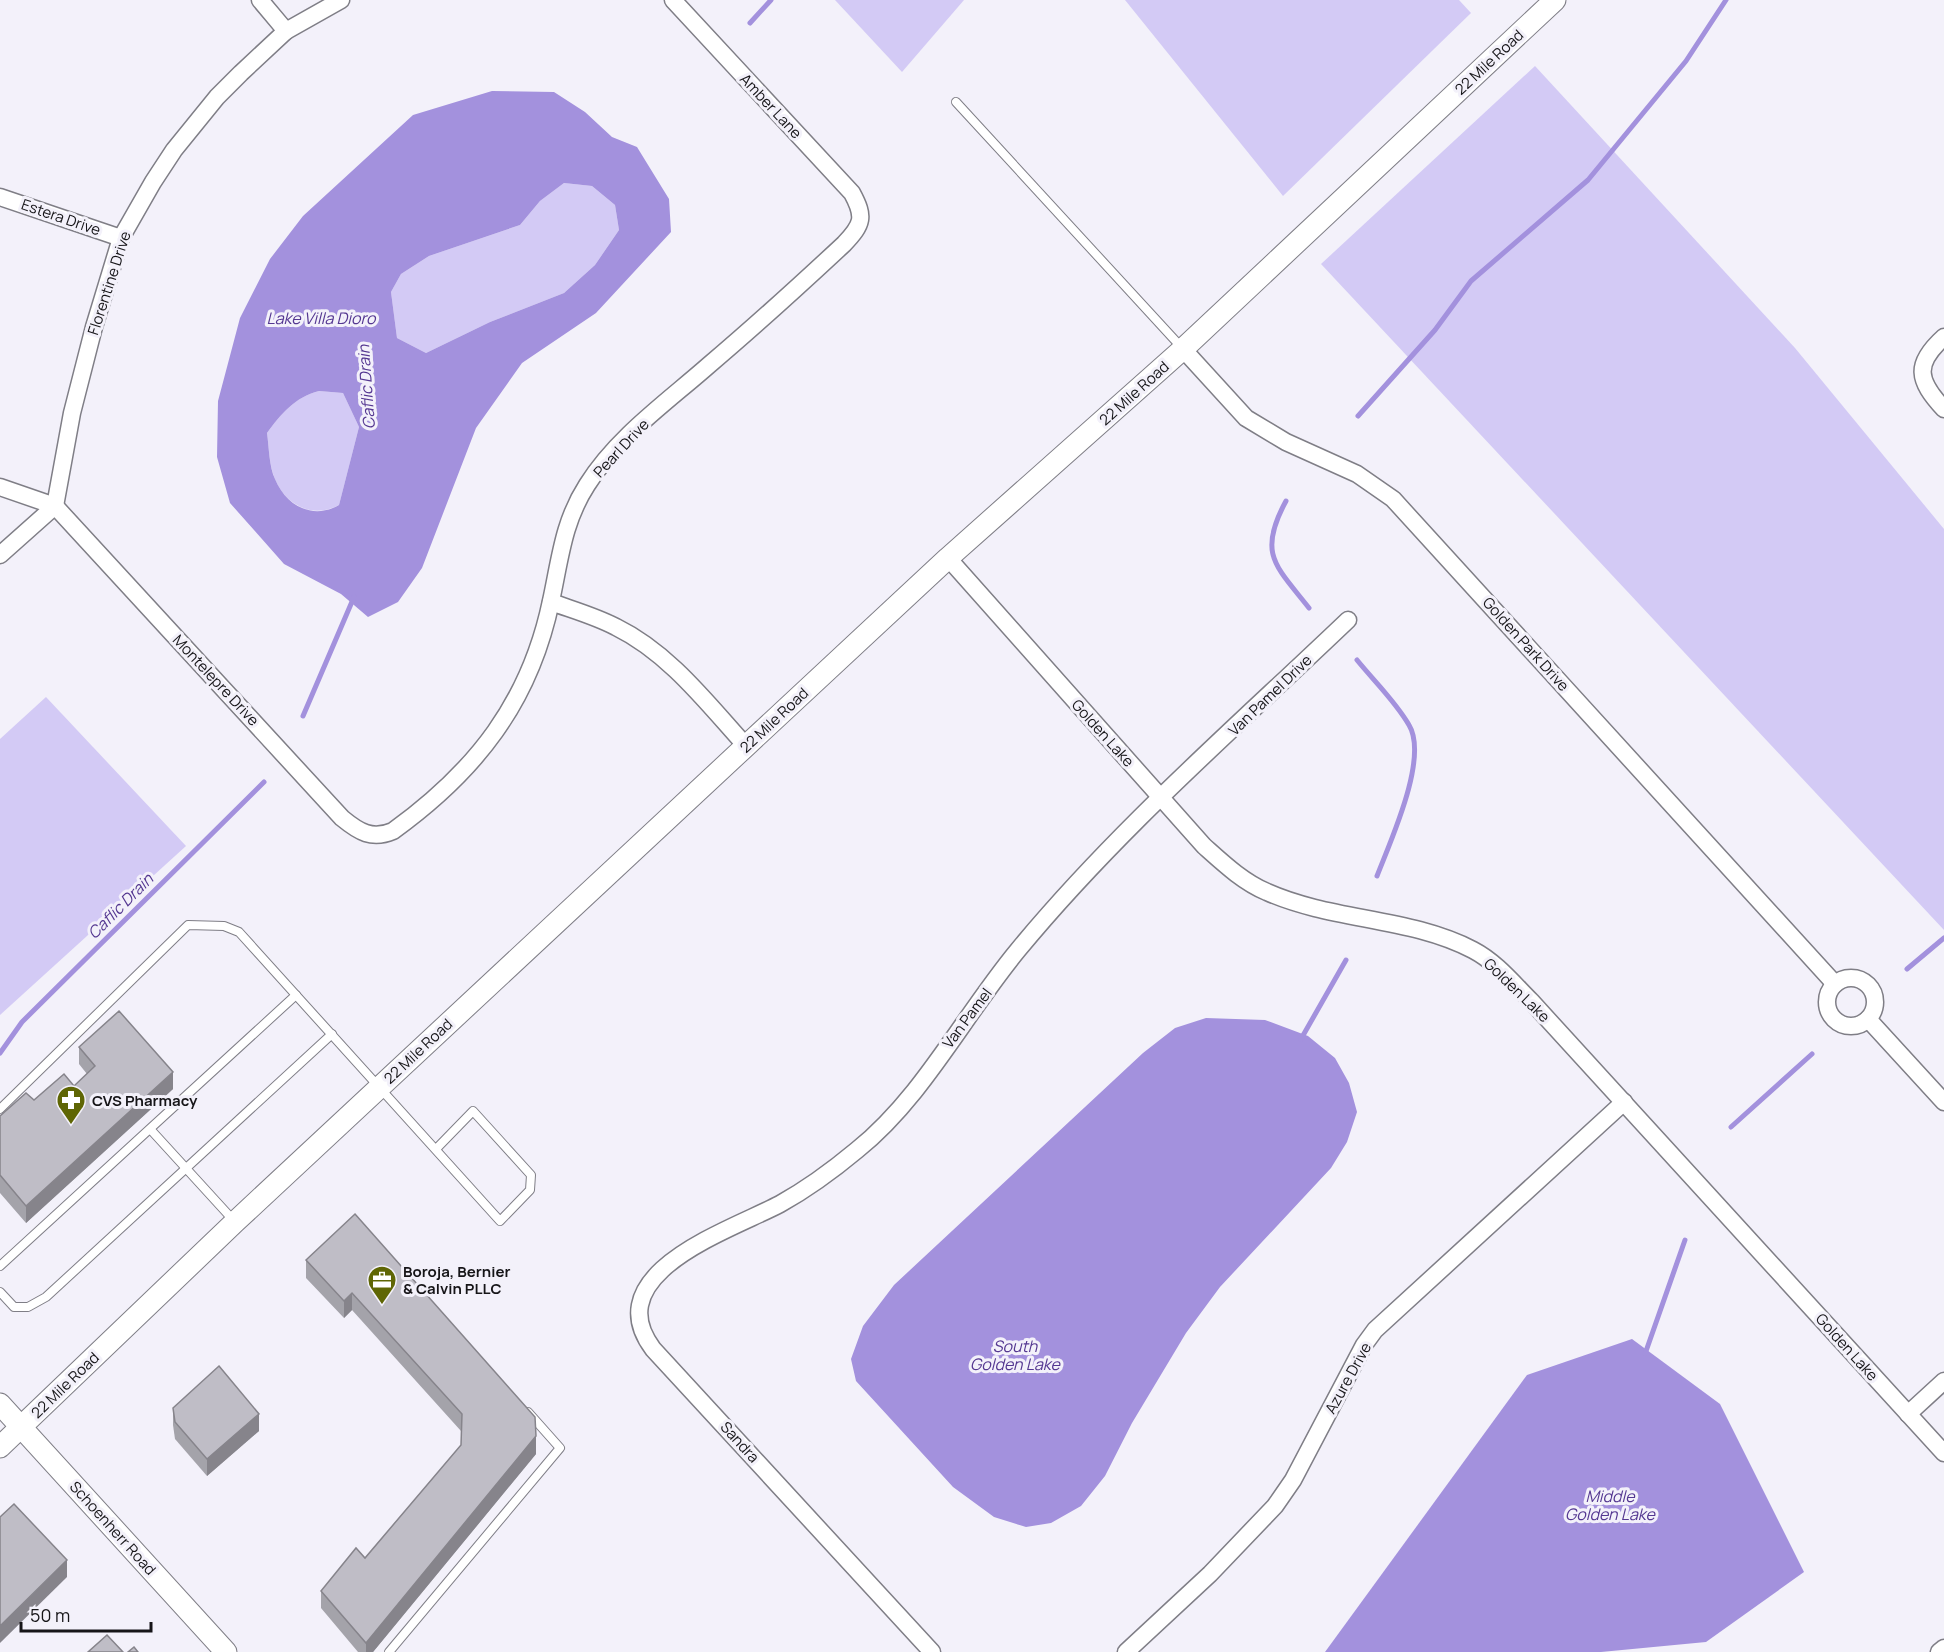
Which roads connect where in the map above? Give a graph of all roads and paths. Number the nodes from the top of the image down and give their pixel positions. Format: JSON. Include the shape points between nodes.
{"nodes":[{"id":1,"x":260,"y":0,"type":"edge"},
{"id":2,"x":341,"y":0,"type":"edge"},
{"id":3,"x":673,"y":0,"type":"edge"},
{"id":4,"x":1555,"y":0,"type":"edge"},
{"id":5,"x":286,"y":31,"type":"junction"},
{"id":6,"x":956,"y":102,"type":"dead end"},
{"id":7,"x":0,"y":197,"type":"edge"},
{"id":8,"x":862,"y":216,"type":"joint"},
{"id":9,"x":121,"y":238,"type":"junction"},
{"id":10,"x":1944,"y":337,"type":"edge"},
{"id":11,"x":1183,"y":349,"type":"junction"},
{"id":12,"x":1944,"y":409,"type":"edge"},
{"id":13,"x":0,"y":487,"type":"edge"},
{"id":14,"x":55,"y":506,"type":"junction"},
{"id":15,"x":0,"y":555,"type":"edge"},
{"id":16,"x":948,"y":558,"type":"junction"},
{"id":17,"x":551,"y":602,"type":"junction"},
{"id":18,"x":1348,"y":620,"type":"dead end"},
{"id":19,"x":746,"y":746,"type":"junction"},
{"id":20,"x":1192,"y":770,"type":"joint"},
{"id":21,"x":1160,"y":798,"type":"junction"},
{"id":22,"x":433,"y":799,"type":"joint"},
{"id":23,"x":1835,"y":984,"type":"junction"},
{"id":24,"x":296,"y":995,"type":"junction"},
{"id":25,"x":1868,"y":1019,"type":"junction"},
{"id":26,"x":332,"y":1034,"type":"junction"},
{"id":27,"x":380,"y":1087,"type":"junction"},
{"id":28,"x":1624,"y":1102,"type":"junction"},
{"id":29,"x":1944,"y":1102,"type":"edge"},
{"id":30,"x":0,"y":1109,"type":"edge"},
{"id":31,"x":151,"y":1130,"type":"junction"},
{"id":32,"x":436,"y":1149,"type":"junction"},
{"id":33,"x":185,"y":1168,"type":"junction"},
{"id":34,"x":235,"y":1222,"type":"junction"},
{"id":35,"x":717,"y":1234,"type":"joint"},
{"id":36,"x":0,"y":1266,"type":"edge"},
{"id":37,"x":0,"y":1292,"type":"edge"},
{"id":38,"x":1944,"y":1382,"type":"edge"},
{"id":39,"x":521,"y":1403,"type":"edge"},
{"id":40,"x":0,"y":1404,"type":"edge"},
{"id":41,"x":1908,"y":1414,"type":"junction"},
{"id":42,"x":21,"y":1426,"type":"junction"},
{"id":43,"x":0,"y":1448,"type":"edge"},
{"id":44,"x":1944,"y":1454,"type":"edge"},
{"id":45,"x":1944,"y":1648,"type":"edge"},
{"id":46,"x":226,"y":1652,"type":"edge"},
{"id":47,"x":389,"y":1652,"type":"edge"},
{"id":48,"x":932,"y":1652,"type":"edge"},
{"id":49,"x":1126,"y":1652,"type":"edge"},
{"id":50,"x":1939,"y":1652,"type":"edge"}],
"edges":[{"from":1,"to":5,"type":"street"},
{"from":2,"to":5,"type":"street","name":"Florentine Drive"},
{"from":3,"to":8,"type":"street","name":"Amber Lane","via":[[852,193]]},
{"from":4,"to":11,"type":"street","name":"22 Mile Road"},
{"from":5,"to":9,"type":"street","name":"Florentine Drive","via":[[217,97],[174,150]]},
{"from":6,"to":11,"type":"lane"},
{"from":7,"to":9,"type":"street","name":"Estera Drive"},
{"from":8,"to":17,"type":"street","name":"Pearl Drive","via":[[854,234],[844,244],[656,411],[597,470],[566,525]]},
{"from":9,"to":14,"type":"street","name":"Florentine Drive","via":[[72,413]]},
{"from":10,"to":12,"type":"street","via":[[1925,356],[1922,368],[1926,383]]},
{"from":11,"to":16,"type":"street","name":"22 Mile Road"},
{"from":11,"to":23,"type":"street","name":"Golden Park Drive","via":[[1246,418],[1286,442],[1357,474],[1393,498]]},
{"from":13,"to":14,"type":"street","name":"Montelepre Drive"},
{"from":14,"to":15,"type":"street"},
{"from":14,"to":22,"type":"street","name":"Montelepre Drive","via":[[357,831],[383,835]]},
{"from":16,"to":19,"type":"street","name":"22 Mile Road"},
{"from":16,"to":21,"type":"street","name":"Golden Lake"},
{"from":17,"to":19,"type":"street","via":[[608,623],[639,641],[689,683]]},
{"from":17,"to":22,"type":"street","name":"Pearl Drive","via":[[512,708],[486,747]]},
{"from":18,"to":20,"type":"street","name":"Van Pamel Drive"},
{"from":19,"to":27,"type":"street","name":"22 Mile Road"},
{"from":20,"to":21,"type":"street","name":"Van Pamel"},
{"from":21,"to":28,"type":"street","name":"Golden Lake","via":[[1233,872],[1266,892],[1447,938],[1474,951],[1498,967]]},
{"from":21,"to":35,"type":"street","name":"Van Pamel","via":[[1106,851],[1017,951],[884,1127],[796,1194]]},
{"from":23,"to":25,"type":"street","via":[[1842,979],[1858,978],[1871,988],[1875,1008]]},
{"from":23,"to":25,"type":"street","via":[[1826,1003],[1839,1024],[1850,1027]]},
{"from":24,"to":26,"type":"lane"},
{"from":24,"to":30,"type":"lane","via":[[239,932],[224,926],[188,925]]},
{"from":24,"to":31,"type":"lane"},
{"from":25,"to":29,"type":"street"},
{"from":26,"to":27,"type":"lane"},
{"from":26,"to":33,"type":"lane"},
{"from":27,"to":32,"type":"lane"},
{"from":27,"to":34,"type":"street","name":"22 Mile Road"},
{"from":28,"to":41,"type":"street","name":"Golden Lake"},
{"from":28,"to":49,"type":"street","name":"Azure Drive","via":[[1375,1330],[1275,1506],[1210,1574]]},
{"from":31,"to":33,"type":"lane"},
{"from":31,"to":36,"type":"lane"},
{"from":32,"to":32,"type":"lane","via":[[500,1221],[530,1190],[531,1175],[473,1112]]},
{"from":33,"to":34,"type":"lane"},
{"from":33,"to":37,"type":"lane","via":[[46,1297],[28,1306],[14,1307]]},
{"from":34,"to":42,"type":"street","name":"22 Mile Road"},
{"from":35,"to":48,"type":"street","name":"Sandra","via":[[686,1250],[653,1280],[638,1311],[644,1337]]},
{"from":38,"to":41,"type":"street"},
{"from":39,"to":47,"type":"lane","via":[[560,1448]]},
{"from":40,"to":42,"type":"street","name":"Schoenherr Road"},
{"from":41,"to":44,"type":"street","name":"Golden Lake"},
{"from":42,"to":43,"type":"street","name":"22 Mile Road"},
{"from":42,"to":46,"type":"street","name":"Schoenherr Road"},
{"from":45,"to":50,"type":"street"}]}
